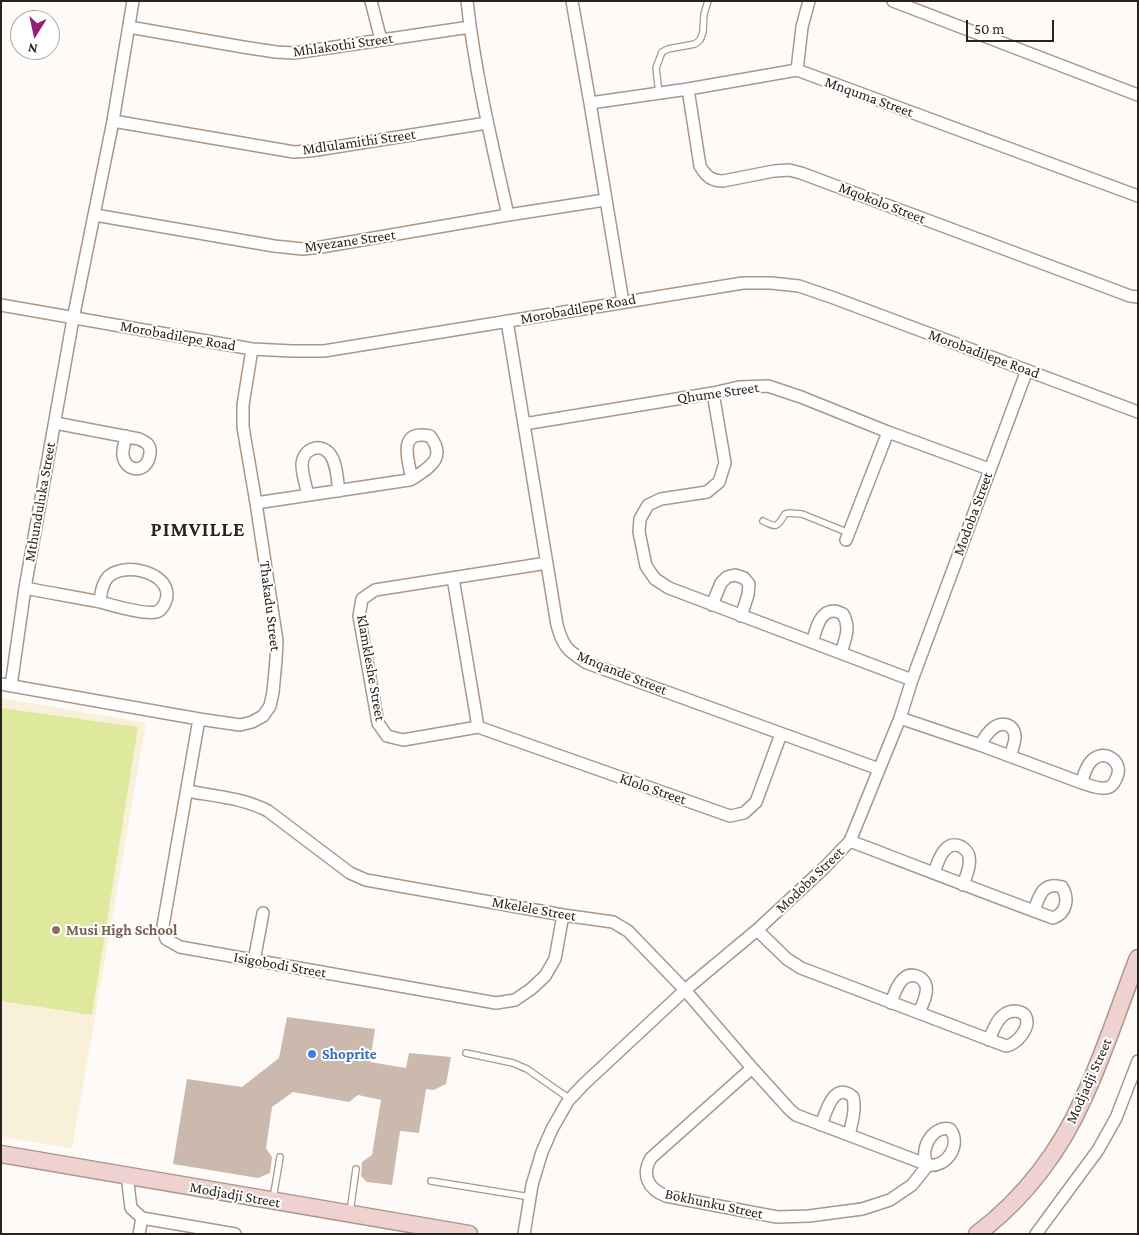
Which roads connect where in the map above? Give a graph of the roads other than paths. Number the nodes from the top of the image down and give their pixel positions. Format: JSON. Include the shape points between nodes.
{"nodes":[{"id":1,"x":132,"y":1,"type":"edge"},
{"id":2,"x":371,"y":1,"type":"edge"},
{"id":3,"x":467,"y":1,"type":"edge"},
{"id":4,"x":572,"y":1,"type":"edge"},
{"id":5,"x":708,"y":1,"type":"edge"},
{"id":6,"x":809,"y":1,"type":"edge"},
{"id":7,"x":893,"y":1,"type":"edge"},
{"id":8,"x":128,"y":27,"type":"junction"},
{"id":9,"x":470,"y":28,"type":"junction"},
{"id":10,"x":380,"y":40,"type":"junction"},
{"id":11,"x":797,"y":70,"type":"junction"},
{"id":12,"x":688,"y":89,"type":"junction"},
{"id":13,"x":659,"y":93,"type":"junction"},
{"id":14,"x":1138,"y":94,"type":"edge"},
{"id":15,"x":590,"y":102,"type":"junction"},
{"id":16,"x":113,"y":121,"type":"junction"},
{"id":17,"x":487,"y":123,"type":"junction"},
{"id":18,"x":1138,"y":196,"type":"edge"},
{"id":19,"x":605,"y":200,"type":"junction"},
{"id":20,"x":95,"y":214,"type":"junction"},
{"id":21,"x":508,"y":215,"type":"junction"},
{"id":22,"x":1138,"y":297,"type":"edge"},
{"id":23,"x":623,"y":302,"type":"junction"},
{"id":24,"x":1,"y":306,"type":"edge"},
{"id":25,"x":74,"y":319,"type":"junction"},
{"id":26,"x":507,"y":322,"type":"junction"},
{"id":27,"x":252,"y":349,"type":"junction"},
{"id":28,"x":1027,"y":370,"type":"junction"},
{"id":29,"x":713,"y":393,"type":"junction"},
{"id":30,"x":1138,"y":412,"type":"edge"},
{"id":31,"x":55,"y":423,"type":"junction"},
{"id":32,"x":524,"y":424,"type":"junction"},
{"id":33,"x":888,"y":432,"type":"junction"},
{"id":34,"x":126,"y":436,"type":"dead end"},
{"id":35,"x":989,"y":469,"type":"junction"},
{"id":36,"x":412,"y":478,"type":"dead end"},
{"id":37,"x":339,"y":491,"type":"junction"},
{"id":38,"x":308,"y":495,"type":"junction"},
{"id":39,"x":256,"y":504,"type":"junction"},
{"id":40,"x":763,"y":521,"type":"dead end"},
{"id":41,"x":847,"y":537,"type":"joint"},
{"id":42,"x":546,"y":563,"type":"junction"},
{"id":43,"x":453,"y":578,"type":"junction"},
{"id":44,"x":25,"y":588,"type":"junction"},
{"id":45,"x":100,"y":602,"type":"junction"},
{"id":46,"x":712,"y":605,"type":"junction"},
{"id":47,"x":741,"y":616,"type":"junction"},
{"id":48,"x":812,"y":642,"type":"junction"},
{"id":49,"x":841,"y":653,"type":"junction"},
{"id":50,"x":912,"y":680,"type":"junction"},
{"id":51,"x":6,"y":685,"type":"edge"},
{"id":52,"x":900,"y":718,"type":"junction"},
{"id":53,"x":200,"y":719,"type":"junction"},
{"id":54,"x":478,"y":727,"type":"junction"},
{"id":55,"x":781,"y":734,"type":"junction"},
{"id":56,"x":980,"y":745,"type":"junction"},
{"id":57,"x":1010,"y":756,"type":"junction"},
{"id":58,"x":879,"y":769,"type":"junction"},
{"id":59,"x":1082,"y":783,"type":"dead end"},
{"id":60,"x":187,"y":791,"type":"junction"},
{"id":61,"x":850,"y":841,"type":"junction"},
{"id":62,"x":934,"y":873,"type":"junction"},
{"id":63,"x":964,"y":885,"type":"junction"},
{"id":64,"x":1034,"y":911,"type":"dead end"},
{"id":65,"x":262,"y":913,"type":"dead end"},
{"id":66,"x":563,"y":915,"type":"junction"},
{"id":67,"x":757,"y":930,"type":"junction"},
{"id":68,"x":1138,"y":958,"type":"edge"},
{"id":69,"x":254,"y":961,"type":"junction"},
{"id":70,"x":685,"y":990,"type":"junction"},
{"id":71,"x":891,"y":1002,"type":"junction"},
{"id":72,"x":919,"y":1013,"type":"junction"},
{"id":73,"x":989,"y":1040,"type":"dead end"},
{"id":74,"x":466,"y":1052,"type":"dead end"},
{"id":75,"x":1138,"y":1061,"type":"edge"},
{"id":76,"x":752,"y":1068,"type":"junction"},
{"id":77,"x":570,"y":1099,"type":"junction"},
{"id":78,"x":821,"y":1125,"type":"junction"},
{"id":79,"x":849,"y":1135,"type":"junction"},
{"id":80,"x":1,"y":1154,"type":"edge"},
{"id":81,"x":280,"y":1157,"type":"dead end"},
{"id":82,"x":928,"y":1165,"type":"joint"},
{"id":83,"x":356,"y":1170,"type":"dead end"},
{"id":84,"x":127,"y":1176,"type":"junction"},
{"id":85,"x":431,"y":1181,"type":"dead end"},
{"id":86,"x":530,"y":1197,"type":"junction"},
{"id":87,"x":273,"y":1201,"type":"junction"},
{"id":88,"x":350,"y":1214,"type":"junction"},
{"id":89,"x":142,"y":1218,"type":"junction"},
{"id":90,"x":139,"y":1234,"type":"edge"},
{"id":91,"x":234,"y":1234,"type":"edge"},
{"id":92,"x":469,"y":1234,"type":"edge"},
{"id":93,"x":524,"y":1234,"type":"edge"},
{"id":94,"x":977,"y":1234,"type":"edge"},
{"id":95,"x":1036,"y":1234,"type":"edge"}],
"edges":[{"from":1,"to":8,"type":"street","name":"Mthunduluka Street"},
{"from":2,"to":10,"type":"street"},
{"from":3,"to":9,"type":"street"},
{"from":4,"to":15,"type":"street"},
{"from":5,"to":13,"type":"lane","via":[[700,40],[696,44],[662,52],[656,68]]},
{"from":6,"to":11,"type":"street"},
{"from":7,"to":14,"type":"street"},
{"from":8,"to":10,"type":"street","name":"Mhlakothi Street","via":[[294,53]]},
{"from":8,"to":16,"type":"street","name":"Mthunduluka Street"},
{"from":9,"to":10,"type":"street","name":"Mhlakothi Street"},
{"from":9,"to":17,"type":"street"},
{"from":11,"to":12,"type":"street"},
{"from":11,"to":18,"type":"street","name":"Mnquma Street"},
{"from":12,"to":13,"type":"street"},
{"from":12,"to":22,"type":"street","name":"Mqokolo Street","via":[[700,166],[716,181],[774,171],[801,173]]},
{"from":13,"to":15,"type":"street"},
{"from":15,"to":19,"type":"street"},
{"from":16,"to":17,"type":"street","name":"Mdlulamithi Street","via":[[294,152]]},
{"from":16,"to":20,"type":"street","name":"Mthunduluka Street"},
{"from":17,"to":21,"type":"street"},
{"from":19,"to":21,"type":"street","name":"Myezane Street"},
{"from":19,"to":23,"type":"street"},
{"from":20,"to":21,"type":"street","name":"Myezane Street","via":[[303,249]]},
{"from":20,"to":25,"type":"street","name":"Mthunduluka Street"},
{"from":23,"to":26,"type":"street","name":"Morobadilepe Road"},
{"from":23,"to":28,"type":"street","name":"Morobadilepe Road","via":[[743,283],[799,286]]},
{"from":24,"to":25,"type":"street","name":"Morobadilepe Road"},
{"from":25,"to":27,"type":"street","name":"Morobadilepe Road"},
{"from":25,"to":31,"type":"street","name":"Mthunduluka Street"},
{"from":26,"to":27,"type":"street","name":"Morobadilepe Road","via":[[324,350]]},
{"from":26,"to":32,"type":"street","name":"Mnqande Street"},
{"from":27,"to":39,"type":"street","name":"Thakadu Street","via":[[243,405],[243,427]]},
{"from":28,"to":30,"type":"street","name":"Morobadilepe Road"},
{"from":28,"to":35,"type":"street","name":"Modoba Street"},
{"from":29,"to":32,"type":"street","name":"Qhume Street"},
{"from":29,"to":33,"type":"street","name":"Qhume Street","via":[[739,386],[768,386]]},
{"from":29,"to":46,"type":"street","via":[[725,463],[719,482],[707,492],[661,499],[648,505],[640,519],[639,532],[646,566],[655,579]]},
{"from":31,"to":34,"type":"street"},
{"from":31,"to":44,"type":"street","name":"Mthunduluka Street"},
{"from":32,"to":42,"type":"street","name":"Mnqande Street"},
{"from":33,"to":35,"type":"street","name":"Qhume Street"},
{"from":33,"to":41,"type":"street"},
{"from":35,"to":50,"type":"street","name":"Modoba Street"},
{"from":36,"to":37,"type":"street"},
{"from":37,"to":38,"type":"street"},
{"from":37,"to":38,"type":"street","via":[[330,454],[314,448],[303,456]]},
{"from":38,"to":39,"type":"street"},
{"from":39,"to":53,"type":"street","name":"Thakadu Street","via":[[277,641],[270,706],[263,716],[240,725]]},
{"from":40,"to":41,"type":"lane","via":[[776,526],[785,514],[798,514]]},
{"from":42,"to":43,"type":"street","name":"Klamkleshe Street"},
{"from":42,"to":55,"type":"street","name":"Mnqande Street","via":[[561,640],[571,652],[588,663]]},
{"from":43,"to":54,"type":"street"},
{"from":43,"to":54,"type":"street","name":"Klamkleshe Street","via":[[375,590],[362,599],[358,616],[378,723],[387,736],[403,740]]},
{"from":44,"to":45,"type":"street"},
{"from":44,"to":51,"type":"street","name":"Mthunduluka Street"},
{"from":45,"to":45,"type":"street","via":[[148,613],[158,612],[167,595],[157,577],[129,569],[108,577],[101,590]]},
{"from":46,"to":47,"type":"street"},
{"from":46,"to":47,"type":"street","via":[[727,577],[744,578],[749,584]]},
{"from":47,"to":48,"type":"street"},
{"from":48,"to":49,"type":"street"},
{"from":48,"to":49,"type":"street","via":[[820,620],[827,613],[843,614],[847,631]]},
{"from":49,"to":50,"type":"street"},
{"from":50,"to":52,"type":"street","name":"Modoba Street"},
{"from":51,"to":53,"type":"street","name":"Thakadu Street"},
{"from":52,"to":56,"type":"street"},
{"from":52,"to":58,"type":"street","name":"Modoba Street"},
{"from":53,"to":60,"type":"street","name":"Isigobodi Street"},
{"from":54,"to":55,"type":"street","name":"Klolo Street","via":[[730,816],[744,813],[756,802]]},
{"from":55,"to":58,"type":"street","name":"Mnqande Street"},
{"from":56,"to":57,"type":"street"},
{"from":56,"to":57,"type":"street","via":[[992,729],[1005,724],[1010,726],[1015,736]]},
{"from":57,"to":59,"type":"street"},
{"from":58,"to":61,"type":"street","name":"Modoba Street"},
{"from":60,"to":66,"type":"street","name":"Mkelele Street","via":[[259,806],[350,873],[366,880]]},
{"from":60,"to":69,"type":"street","name":"Isigobodi Street","via":[[163,926],[166,939],[180,947]]},
{"from":61,"to":62,"type":"street"},
{"from":61,"to":67,"type":"street","name":"Modoba Street"},
{"from":62,"to":63,"type":"street"},
{"from":62,"to":63,"type":"street","via":[[946,849],[960,846],[970,858]]},
{"from":63,"to":64,"type":"street"},
{"from":65,"to":69,"type":"street"},
{"from":66,"to":69,"type":"street","name":"Isigobodi Street","via":[[555,959],[545,976],[515,1000],[496,1003]]},
{"from":66,"to":70,"type":"street","name":"Mkelele Street","via":[[613,922],[628,930]]},
{"from":67,"to":70,"type":"street","name":"Modoba Street"},
{"from":67,"to":71,"type":"street","via":[[801,968]]},
{"from":68,"to":94,"type":"street","name":"Modjadji Street","via":[[1084,1098],[1066,1133],[1018,1198]]},
{"from":70,"to":76,"type":"street","name":"Mkelele Street"},
{"from":70,"to":77,"type":"street","name":"Modoba Street"},
{"from":71,"to":72,"type":"street"},
{"from":71,"to":72,"type":"street","via":[[903,978],[918,976],[927,987]]},
{"from":72,"to":73,"type":"street"},
{"from":74,"to":77,"type":"lane","via":[[527,1069]]},
{"from":75,"to":95,"type":"street","via":[[1116,1118],[1098,1150]]},
{"from":76,"to":78,"type":"street","name":"Mkelele Street","via":[[790,1110]]},
{"from":76,"to":82,"type":"street","name":"Bokhunku Street","via":[[651,1158],[646,1173],[652,1188],[658,1193],[777,1216],[809,1216],[862,1209],[890,1200],[912,1185]]},
{"from":77,"to":86,"type":"street","name":"Modoba Street","via":[[545,1144]]},
{"from":78,"to":79,"type":"street","name":"Mkelele Street"},
{"from":78,"to":79,"type":"street","via":[[831,1099],[845,1092],[853,1097],[855,1104]]},
{"from":79,"to":82,"type":"street","name":"Mkelele Street"},
{"from":80,"to":84,"type":"street","name":"Modjadji Street"},
{"from":81,"to":87,"type":"lane"},
{"from":83,"to":88,"type":"lane"},
{"from":84,"to":87,"type":"street","name":"Modjadji Street"},
{"from":84,"to":89,"type":"street","via":[[130,1208]]},
{"from":85,"to":86,"type":"lane"},
{"from":86,"to":93,"type":"street","name":"Modoba Street"},
{"from":87,"to":88,"type":"street","name":"Modjadji Street"},
{"from":88,"to":92,"type":"street","name":"Modjadji Street"},
{"from":89,"to":90,"type":"street"},
{"from":89,"to":91,"type":"street"}]}
